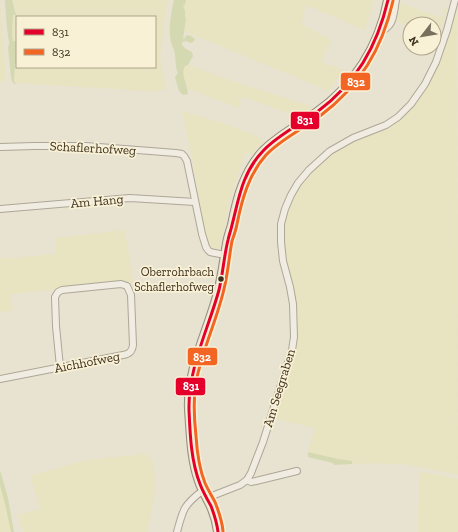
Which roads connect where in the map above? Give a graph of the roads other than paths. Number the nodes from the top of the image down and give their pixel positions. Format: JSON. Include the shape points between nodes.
{"nodes":[{"id":1,"x":388,"y":0,"type":"edge"},
{"id":2,"x":396,"y":0,"type":"edge"},
{"id":3,"x":455,"y":0,"type":"edge"},
{"id":4,"x":378,"y":33,"type":"junction"},
{"id":5,"x":0,"y":147,"type":"edge"},
{"id":6,"x":195,"y":202,"type":"junction"},
{"id":7,"x":0,"y":209,"type":"edge"},
{"id":8,"x":225,"y":255,"type":"junction"},
{"id":9,"x":60,"y":367,"type":"junction"},
{"id":10,"x":0,"y":379,"type":"edge"},
{"id":11,"x":297,"y":471,"type":"dead end"},
{"id":12,"x":247,"y":480,"type":"junction"},
{"id":13,"x":202,"y":491,"type":"junction"},
{"id":14,"x":207,"y":498,"type":"junction"},
{"id":15,"x":177,"y":532,"type":"edge"},
{"id":16,"x":218,"y":532,"type":"edge"}],
"edges":[{"from":1,"to":4,"type":"main road"},
{"from":2,"to":4,"type":"street","via":[[391,24]]},
{"from":3,"to":12,"type":"street","name":"Am Seegraben","via":[[436,62],[411,104],[386,125],[330,151],[309,170],[291,195],[281,224],[281,242],[293,304],[293,342],[265,436]]},
{"from":4,"to":8,"type":"main road","via":[[362,64],[338,95],[272,143],[255,162],[240,193]]},
{"from":5,"to":6,"type":"street","name":"Schaflerhofweg","via":[[86,146],[182,154],[188,164]]},
{"from":6,"to":7,"type":"street","name":"Am Hang","via":[[134,198]]},
{"from":6,"to":8,"type":"street","via":[[206,247],[210,252]]},
{"from":8,"to":13,"type":"main road","via":[[217,296],[194,367],[190,394],[193,454]]},
{"from":9,"to":9,"type":"street","name":"Aichhofweg","via":[[131,352],[131,295],[127,286],[121,284],[62,290],[56,294]]},
{"from":9,"to":10,"type":"street","name":"Aichhofweg"},
{"from":11,"to":12,"type":"street","via":[[256,481]]},
{"from":12,"to":14,"type":"street"},
{"from":13,"to":14,"type":"main road"},
{"from":13,"to":15,"type":"street","via":[[185,507]]},
{"from":14,"to":16,"type":"main road"}]}
